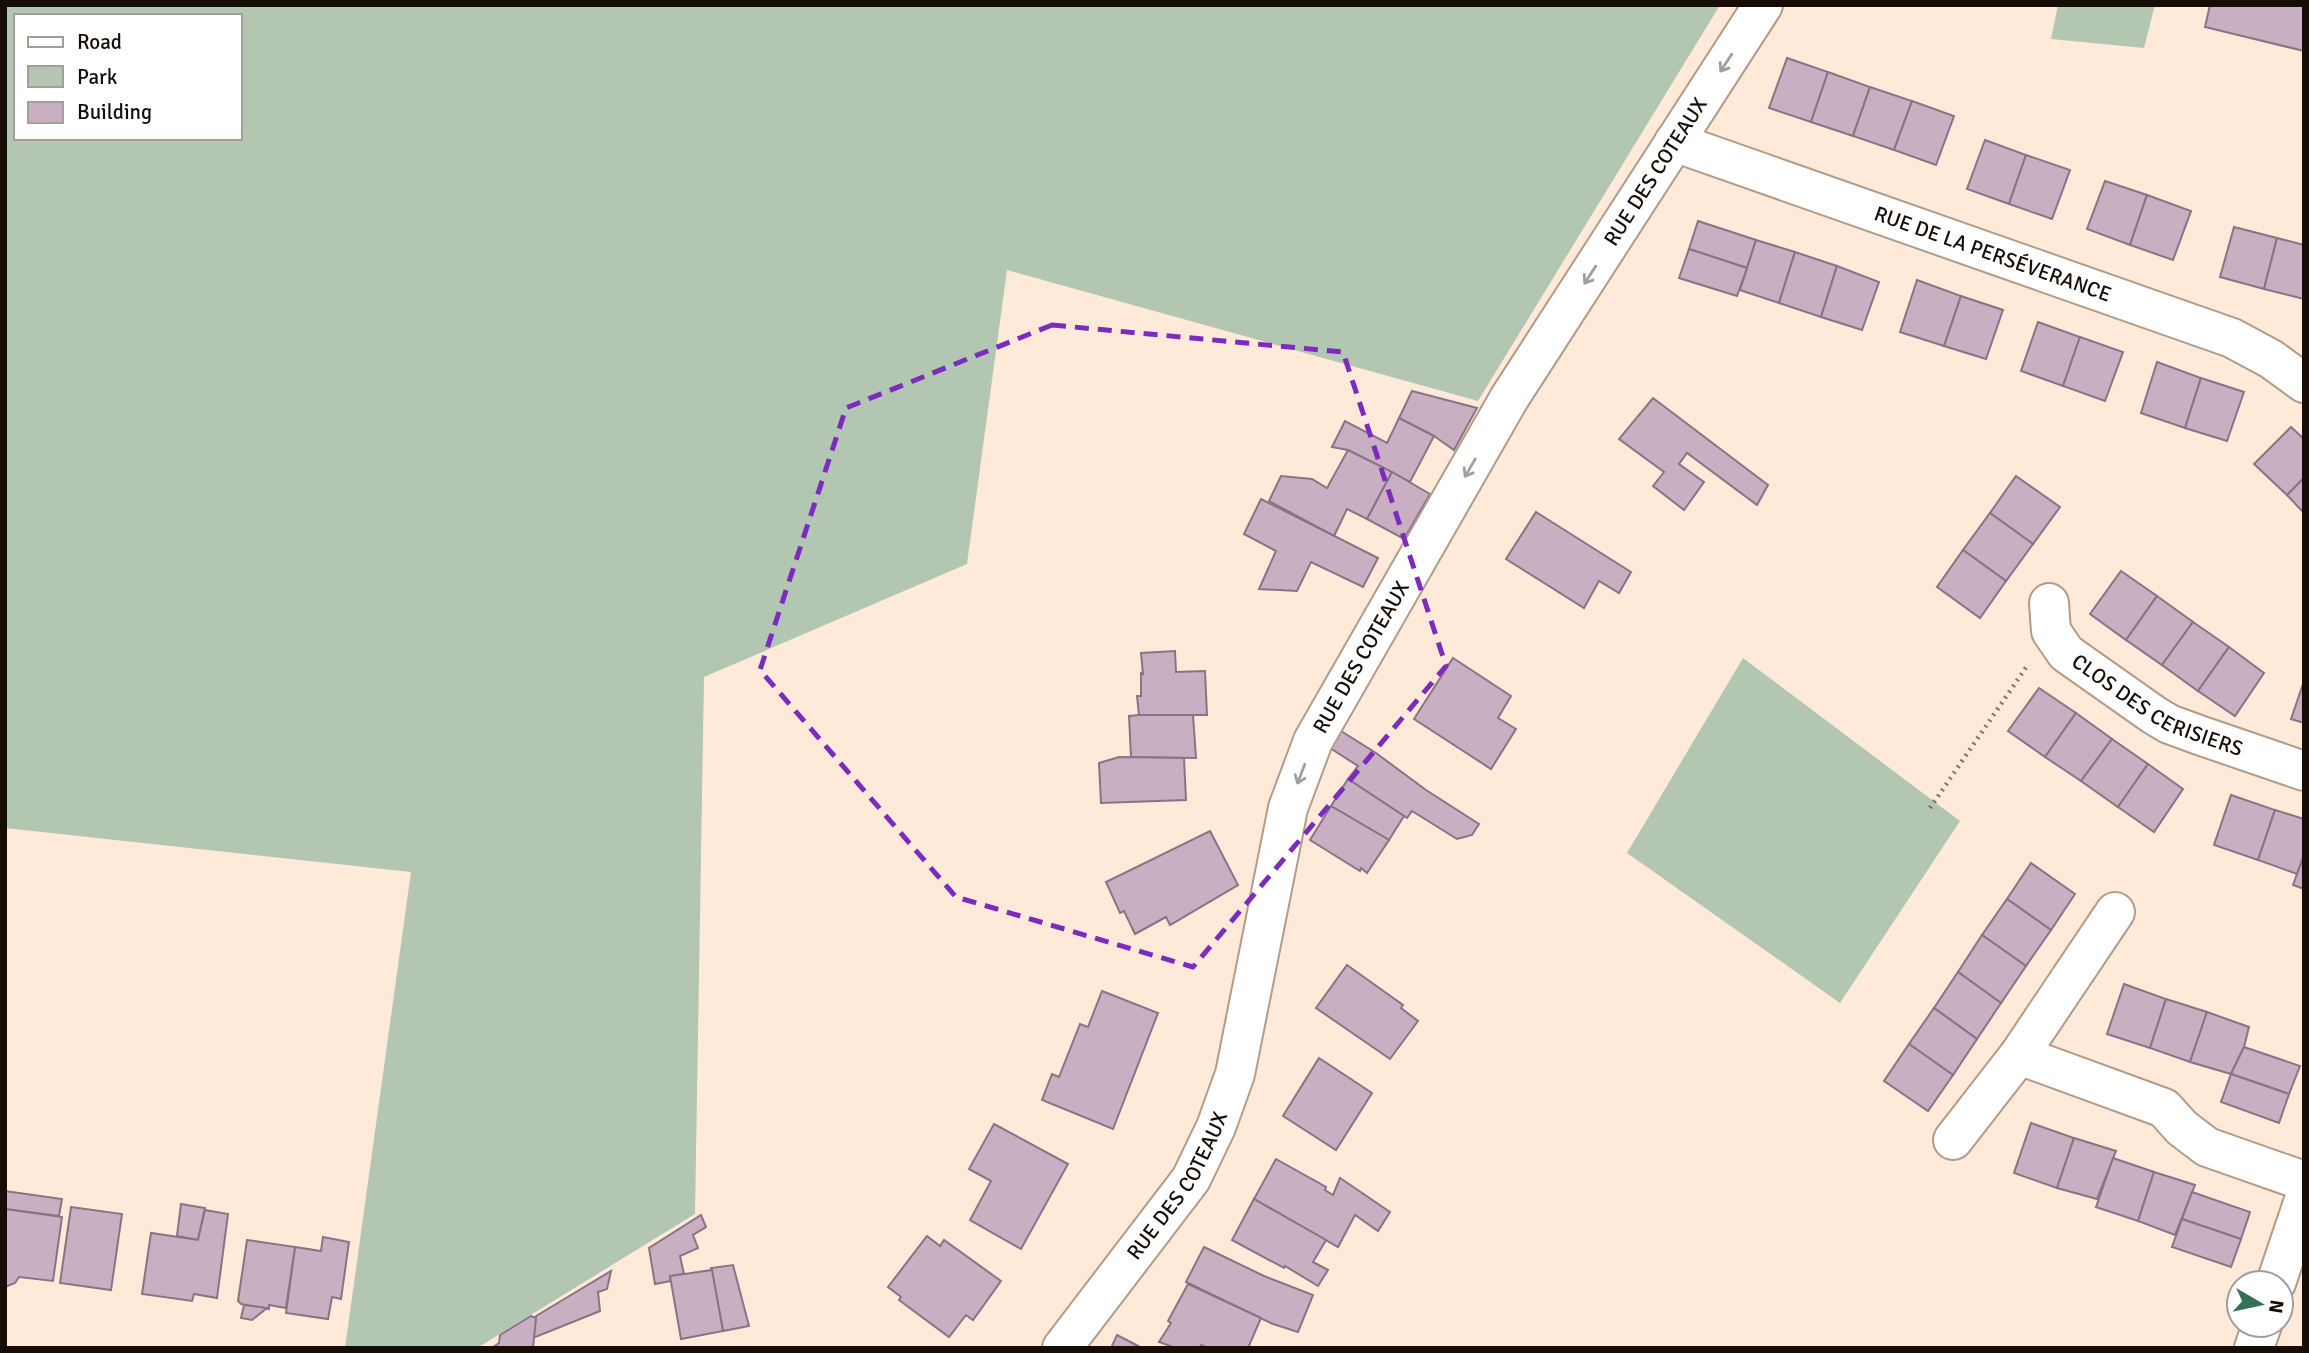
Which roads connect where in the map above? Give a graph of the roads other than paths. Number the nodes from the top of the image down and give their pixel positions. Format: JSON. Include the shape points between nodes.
{"nodes":[{"id":1,"x":1763,"y":5,"type":"edge"},
{"id":2,"x":1674,"y":142,"type":"junction"},
{"id":3,"x":2304,"y":383,"type":"edge"},
{"id":4,"x":2050,"y":617,"type":"road end"},
{"id":5,"x":2304,"y":771,"type":"edge"},
{"id":6,"x":2115,"y":912,"type":"dead end"},
{"id":7,"x":2019,"y":1055,"type":"junction"},
{"id":8,"x":1953,"y":1140,"type":"dead end"},
{"id":9,"x":2304,"y":1181,"type":"edge"},
{"id":10,"x":2304,"y":1200,"type":"edge"},
{"id":11,"x":2281,"y":1269,"type":"edge"},
{"id":12,"x":1062,"y":1348,"type":"edge"}],
"edges":[{"from":1,"to":2,"type":"street","name":"RUE DES COTEAUX","one_way":true},
{"from":2,"to":3,"type":"street","name":"RUE DE LA PERSÉVERANCE","via":[[2232,338]]},
{"from":2,"to":12,"type":"street","name":"RUE DES COTEAUX","one_way":true,"via":[[1510,397],[1314,741],[1288,808],[1235,1074],[1216,1127],[1191,1179]]},
{"from":4,"to":5,"type":"street","name":"CLOS DES CERISIERS","via":[[2066,653],[2169,724]]},
{"from":6,"to":7,"type":"street"},
{"from":7,"to":8,"type":"street"},
{"from":7,"to":9,"type":"street","via":[[2164,1108],[2207,1147]]},
{"from":10,"to":11,"type":"street"}]}
